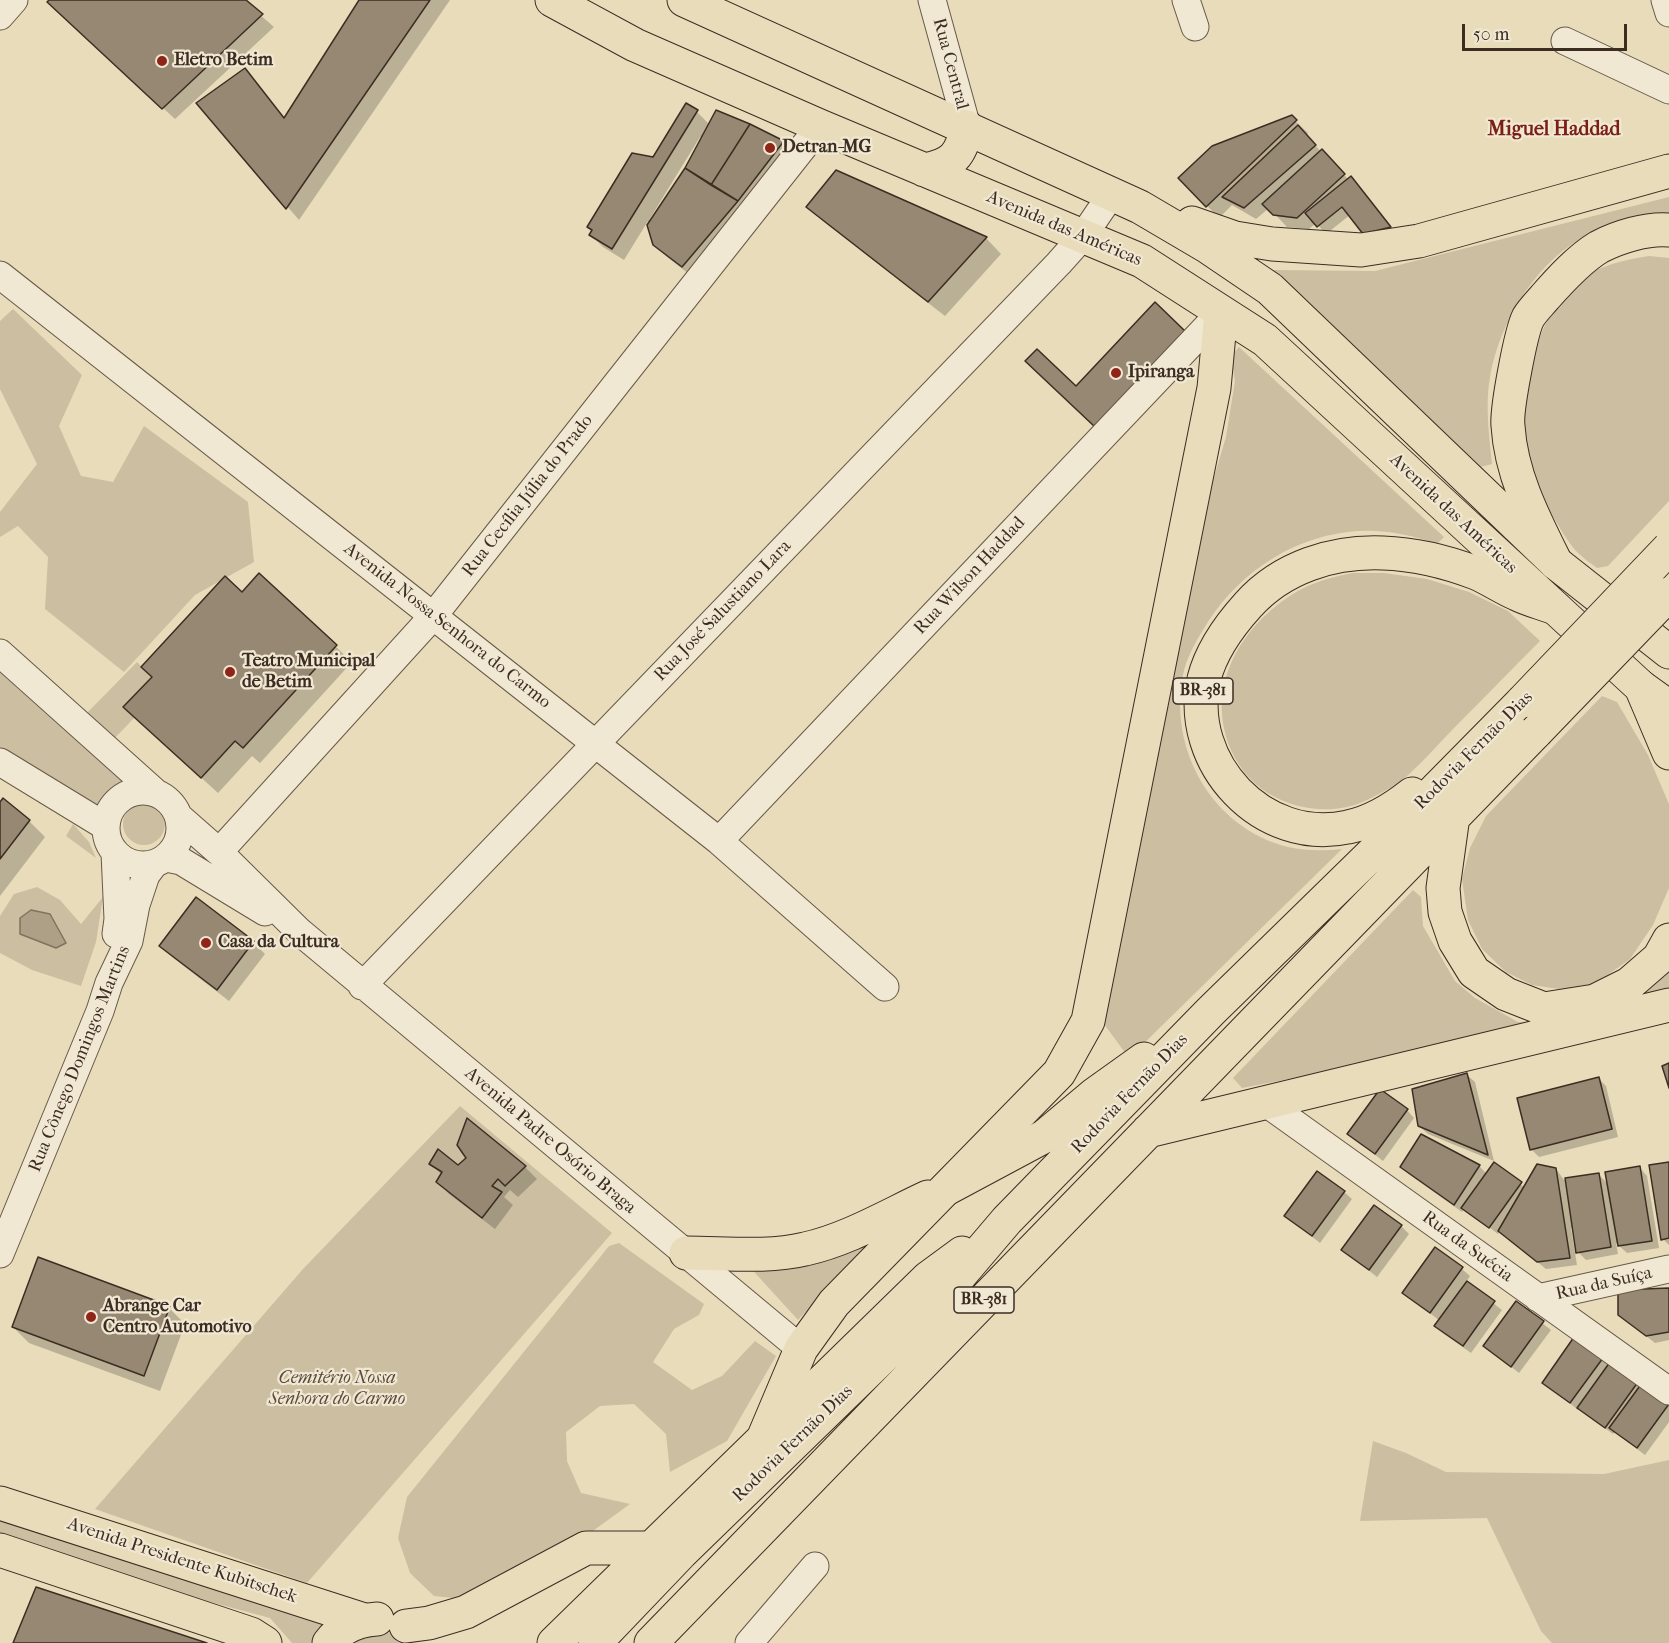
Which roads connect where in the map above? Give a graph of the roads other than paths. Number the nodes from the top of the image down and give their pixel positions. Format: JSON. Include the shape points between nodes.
{"nodes":[{"id":1,"x":14,"y":0,"type":"edge"},
{"id":2,"x":552,"y":0,"type":"edge"},
{"id":3,"x":684,"y":0,"type":"edge"},
{"id":4,"x":932,"y":0,"type":"edge"},
{"id":5,"x":1186,"y":0,"type":"edge"},
{"id":6,"x":1665,"y":0,"type":"edge"},
{"id":7,"x":1669,"y":13,"type":"edge"},
{"id":8,"x":0,"y":16,"type":"edge"},
{"id":9,"x":1195,"y":27,"type":"dead end"},
{"id":10,"x":1565,"y":41,"type":"dead end"},
{"id":11,"x":1669,"y":90,"type":"edge"},
{"id":12,"x":820,"y":126,"type":"junction"},
{"id":13,"x":967,"y":127,"type":"junction"},
{"id":14,"x":924,"y":170,"type":"junction"},
{"id":15,"x":1669,"y":171,"type":"edge"},
{"id":16,"x":1126,"y":201,"type":"junction"},
{"id":17,"x":1669,"y":230,"type":"edge"},
{"id":18,"x":1083,"y":236,"type":"junction"},
{"id":19,"x":0,"y":275,"type":"edge"},
{"id":20,"x":1221,"y":312,"type":"junction"},
{"id":21,"x":1669,"y":548,"type":"edge"},
{"id":22,"x":1556,"y":563,"type":"junction"},
{"id":23,"x":1669,"y":594,"type":"edge"},
{"id":24,"x":1555,"y":608,"type":"junction"},
{"id":25,"x":434,"y":615,"type":"junction"},
{"id":26,"x":0,"y":652,"type":"edge"},
{"id":27,"x":1669,"y":652,"type":"edge"},
{"id":28,"x":1641,"y":687,"type":"junction"},
{"id":29,"x":1669,"y":707,"type":"edge"},
{"id":30,"x":1523,"y":716,"type":"junction"},
{"id":31,"x":595,"y":744,"type":"junction"},
{"id":32,"x":1669,"y":753,"type":"edge"},
{"id":33,"x":0,"y":762,"type":"edge"},
{"id":34,"x":155,"y":792,"type":"junction"},
{"id":35,"x":178,"y":816,"type":"junction"},
{"id":36,"x":1453,"y":816,"type":"junction"},
{"id":37,"x":105,"y":826,"type":"junction"},
{"id":38,"x":719,"y":841,"type":"junction"},
{"id":39,"x":219,"y":852,"type":"junction"},
{"id":40,"x":115,"y":853,"type":"junction"},
{"id":41,"x":160,"y":860,"type":"junction"},
{"id":42,"x":300,"y":932,"type":"junction"},
{"id":43,"x":1669,"y":940,"type":"edge"},
{"id":44,"x":109,"y":983,"type":"junction"},
{"id":45,"x":362,"y":986,"type":"junction"},
{"id":46,"x":885,"y":987,"type":"dead end"},
{"id":47,"x":1669,"y":1005,"type":"edge"},
{"id":48,"x":1211,"y":1011,"type":"junction"},
{"id":49,"x":1266,"y":1103,"type":"junction"},
{"id":50,"x":1148,"y":1131,"type":"junction"},
{"id":51,"x":946,"y":1189,"type":"junction"},
{"id":52,"x":1007,"y":1220,"type":"junction"},
{"id":53,"x":2,"y":1245,"type":"edge"},
{"id":54,"x":686,"y":1254,"type":"junction"},
{"id":55,"x":1669,"y":1269,"type":"edge"},
{"id":56,"x":1538,"y":1298,"type":"junction"},
{"id":57,"x":801,"y":1349,"type":"junction"},
{"id":58,"x":1669,"y":1391,"type":"edge"},
{"id":59,"x":763,"y":1439,"type":"junction"},
{"id":60,"x":0,"y":1503,"type":"edge"},
{"id":61,"x":651,"y":1548,"type":"junction"},
{"id":62,"x":0,"y":1550,"type":"edge"},
{"id":63,"x":815,"y":1566,"type":"dead end"},
{"id":64,"x":364,"y":1620,"type":"junction"},
{"id":65,"x":416,"y":1634,"type":"edge"},
{"id":66,"x":265,"y":1643,"type":"edge"},
{"id":67,"x":329,"y":1643,"type":"edge"},
{"id":68,"x":554,"y":1643,"type":"edge"},
{"id":69,"x":595,"y":1643,"type":"edge"},
{"id":70,"x":651,"y":1643,"type":"edge"},
{"id":71,"x":749,"y":1643,"type":"edge"}],
"edges":[{"from":1,"to":8,"type":"street"},
{"from":2,"to":12,"type":"main road","name":"Avenida das Américas","via":[[635,45]]},
{"from":3,"to":13,"type":"main road","name":"Avenida das Américas"},
{"from":4,"to":13,"type":"street","name":"Rua Central"},
{"from":5,"to":9,"type":"street"},
{"from":6,"to":7,"type":"street"},
{"from":10,"to":11,"type":"street"},
{"from":12,"to":14,"type":"main road","name":"Avenida das Américas"},
{"from":12,"to":25,"type":"street","name":"Rua Cecília Júlia do Prado"},
{"from":13,"to":14,"type":"main road","via":[[954,158],[943,167]]},
{"from":13,"to":16,"type":"main road","name":"Avenida das Américas"},
{"from":14,"to":18,"type":"main road","name":"Avenida das Américas"},
{"from":15,"to":16,"type":"main road","via":[[1419,241],[1361,250],[1235,238]]},
{"from":16,"to":18,"type":"street","name":"Rua José Salustiano Lara"},
{"from":16,"to":22,"type":"main road","name":"Avenida das Américas","via":[[1208,247],[1270,289]]},
{"from":17,"to":22,"type":"main road","via":[[1625,237],[1598,248],[1567,274],[1528,318],[1507,424],[1521,488]]},
{"from":18,"to":20,"type":"main road","name":"Avenida das Américas","via":[[1142,261]]},
{"from":18,"to":31,"type":"street","name":"Rua José Salustiano Lara"},
{"from":19,"to":25,"type":"street","name":"Avenida Nossa Senhora do Carmo"},
{"from":20,"to":24,"type":"main road","name":"Avenida das Américas","via":[[1265,340]]},
{"from":20,"to":38,"type":"street","name":"Rua Wilson Haddad"},
{"from":20,"to":51,"type":"main road","via":[[1214,388],[1088,1021],[1059,1073]]},
{"from":21,"to":30,"type":"main road","name":"Rodovia Fernão Dias","number":"BR-381","bridge":true},
{"from":22,"to":27,"type":"main road","name":"Avenida das Américas"},
{"from":23,"to":30,"type":"main road","name":"Rodovia Fernão Dias","number":"BR-381","bridge":true},
{"from":24,"to":28,"type":"main road","name":"Avenida das Américas"},
{"from":24,"to":30,"type":"main road","number":"BR-381","via":[[1477,574],[1432,560],[1386,553],[1351,553],[1316,561],[1284,576],[1256,597],[1232,623],[1204,678],[1201,705],[1203,732],[1226,782],[1268,816],[1293,826],[1320,830],[1373,820]]},
{"from":25,"to":31,"type":"street","name":"Avenida Nossa Senhora do Carmo"},
{"from":25,"to":39,"type":"street","name":"Rua Cecília Júlia do Prado"},
{"from":26,"to":34,"type":"street"},
{"from":28,"to":29,"type":"main road","name":"Avenida das Américas"},
{"from":28,"to":32,"type":"main road"},
{"from":30,"to":36,"type":"main road","name":"Rodovia Fernão Dias","number":"BR-381"},
{"from":30,"to":48,"type":"main road","name":"Rodovia Fernão Dias","number":"BR-381"},
{"from":31,"to":38,"type":"street","name":"Avenida Nossa Senhora do Carmo"},
{"from":31,"to":45,"type":"street","name":"Rua José Salustiano Lara"},
{"from":33,"to":37,"type":"street"},
{"from":34,"to":35,"type":"street","via":[[173,806]]},
{"from":34,"to":37,"type":"street","via":[[126,794],[111,807]]},
{"from":35,"to":39,"type":"street","name":"Avenida Padre Osório Braga"},
{"from":35,"to":41,"type":"street","via":[[176,844]]},
{"from":36,"to":43,"type":"main road","via":[[1443,888],[1445,912],[1455,941],[1474,972],[1506,994],[1544,1009],[1595,1001],[1629,984],[1659,958]]},
{"from":36,"to":50,"type":"main road","name":"Rodovia Fernão Dias","number":"BR-381"},
{"from":37,"to":40,"type":"street"},
{"from":38,"to":46,"type":"street","name":"Avenida Nossa Senhora do Carmo"},
{"from":39,"to":42,"type":"street","name":"Avenida Padre Osório Braga"},
{"from":40,"to":41,"type":"street","via":[[134,864]]},
{"from":40,"to":44,"type":"street","via":[[118,919]]},
{"from":41,"to":42,"type":"street","name":"Avenida Padre Osório Braga","via":[[182,861]]},
{"from":41,"to":44,"type":"street","name":"Rua Cônego Domingos Martins","via":[[146,875],[129,941]]},
{"from":42,"to":45,"type":"street","name":"Avenida Padre Osório Braga"},
{"from":44,"to":53,"type":"street","name":"Rua Cônego Domingos Martins"},
{"from":45,"to":54,"type":"street","name":"Avenida Padre Osório Braga"},
{"from":47,"to":49,"type":"main road"},
{"from":48,"to":51,"type":"main road","via":[[1095,1094],[1045,1136]]},
{"from":48,"to":52,"type":"main road","name":"Rodovia Fernão Dias","number":"BR-381"},
{"from":49,"to":50,"type":"main road"},
{"from":49,"to":56,"type":"street","name":"Rua da Suécia"},
{"from":50,"to":70,"type":"main road","name":"Rodovia Fernão Dias","number":"BR-381"},
{"from":51,"to":54,"type":"main road","via":[[832,1242],[804,1250]]},
{"from":51,"to":57,"type":"main road","via":[[834,1303]]},
{"from":52,"to":59,"type":"main road","via":[[928,1278]]},
{"from":52,"to":69,"type":"main road","name":"Rodovia Fernão Dias","number":"BR-381","via":[[927,1314],[681,1553]]},
{"from":54,"to":57,"type":"street","name":"Avenida Padre Osório Braga"},
{"from":55,"to":56,"type":"street","name":"Rua da Suíça"},
{"from":56,"to":58,"type":"street","name":"Rua da Suécia"},
{"from":57,"to":59,"type":"main road"},
{"from":59,"to":61,"type":"main road"},
{"from":60,"to":64,"type":"main road","name":"Avenida Presidente Kubitschek"},
{"from":61,"to":65,"type":"main road","via":[[586,1548],[466,1612],[429,1623]]},
{"from":61,"to":68,"type":"main road"},
{"from":62,"to":66,"type":"main road","via":[[251,1634]]},
{"from":63,"to":71,"type":"street"},
{"from":64,"to":65,"type":"main road","name":"Avenida Presidente Kubitschek","via":[[384,1619]]},
{"from":64,"to":67,"type":"main road","via":[[346,1627]]}]}
